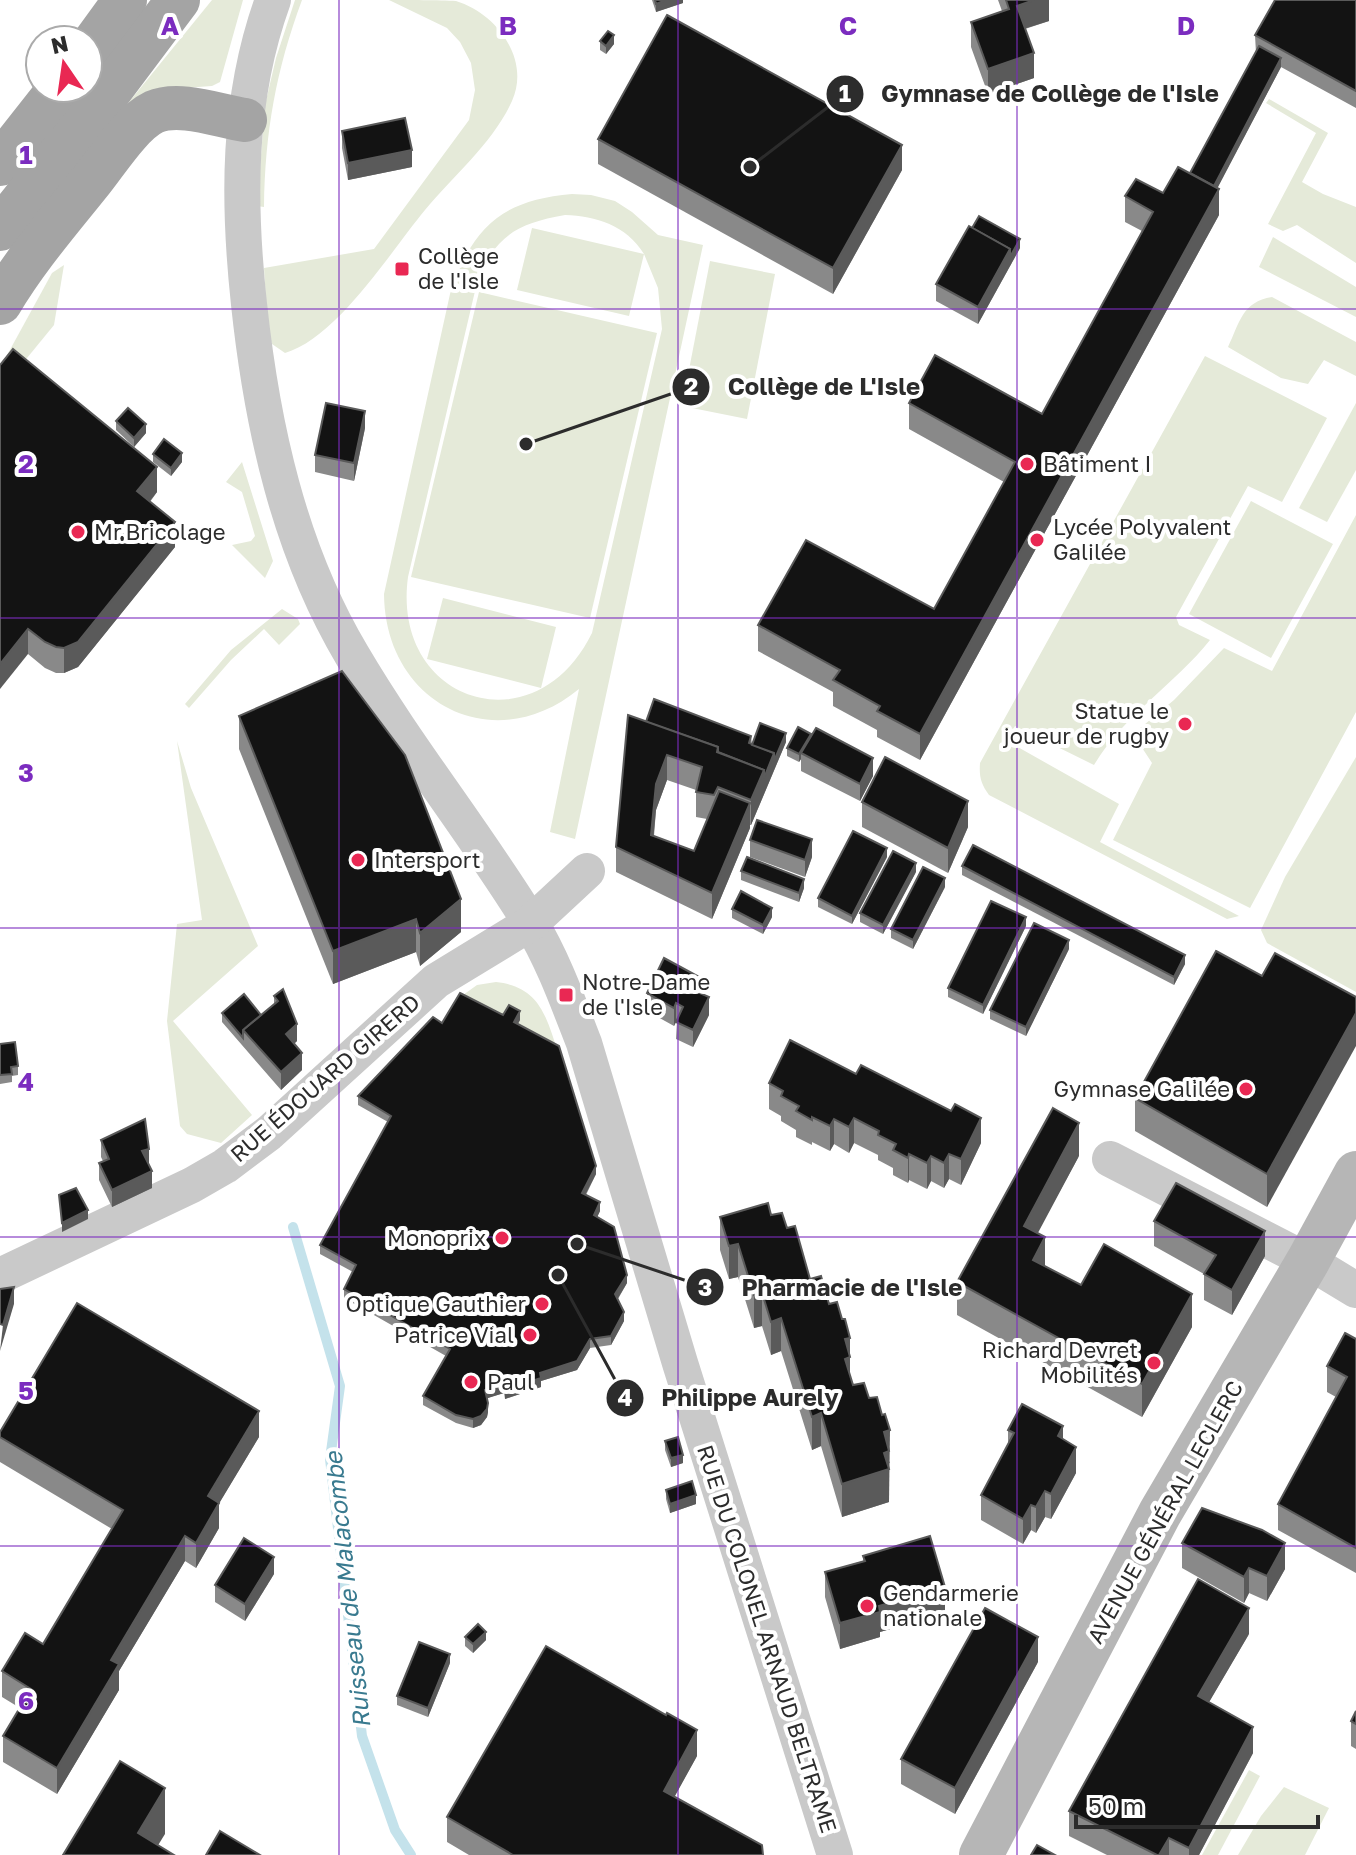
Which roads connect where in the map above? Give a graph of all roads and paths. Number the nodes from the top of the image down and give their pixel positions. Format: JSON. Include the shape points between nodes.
{"nodes":[{"id":1,"x":125,"y":0,"type":"edge"},
{"id":2,"x":178,"y":0,"type":"edge"},
{"id":3,"x":273,"y":0,"type":"edge"},
{"id":4,"x":104,"y":29,"type":"edge"},
{"id":5,"x":47,"y":104,"type":"edge"},
{"id":6,"x":245,"y":120,"type":"junction"},
{"id":7,"x":0,"y":164,"type":"edge"},
{"id":8,"x":0,"y":229,"type":"edge"},
{"id":9,"x":0,"y":303,"type":"edge"},
{"id":10,"x":587,"y":871,"type":"dead end"},
{"id":11,"x":531,"y":923,"type":"junction"},
{"id":12,"x":1110,"y":1159,"type":"dead end"},
{"id":13,"x":1356,"y":1173,"type":"edge"},
{"id":14,"x":1308,"y":1261,"type":"junction"},
{"id":15,"x":0,"y":1276,"type":"edge"},
{"id":16,"x":1356,"y":1290,"type":"edge"},
{"id":17,"x":835,"y":1855,"type":"edge"},
{"id":18,"x":981,"y":1855,"type":"edge"}],
"edges":[{"from":1,"to":4,"type":"main road"},
{"from":2,"to":8,"type":"main road"},
{"from":3,"to":6,"type":"street","name":"RUE DU COLONEL ARNAUD BELTRAME"},
{"from":5,"to":7,"type":"main road"},
{"from":6,"to":9,"type":"main road","via":[[169,109],[145,119],[124,139]]},
{"from":6,"to":11,"type":"street","name":"RUE DU COLONEL ARNAUD BELTRAME","via":[[241,205],[253,339],[269,435],[291,520],[312,578],[350,653]]},
{"from":10,"to":11,"type":"street","name":"RUE ÉDOUARD GIRERD"},
{"from":11,"to":15,"type":"street","name":"RUE ÉDOUARD GIRERD","via":[[436,981],[269,1133],[225,1166]]},
{"from":11,"to":17,"type":"street","name":"RUE DU COLONEL ARNAUD BELTRAME","via":[[584,1043]]},
{"from":12,"to":14,"type":"street"},
{"from":13,"to":14,"type":"main road","name":"AVENUE GÉNÉRAL LECLERC"},
{"from":14,"to":16,"type":"street"},
{"from":14,"to":18,"type":"main road","name":"AVENUE GÉNÉRAL LECLERC","via":[[1160,1513]]}]}
